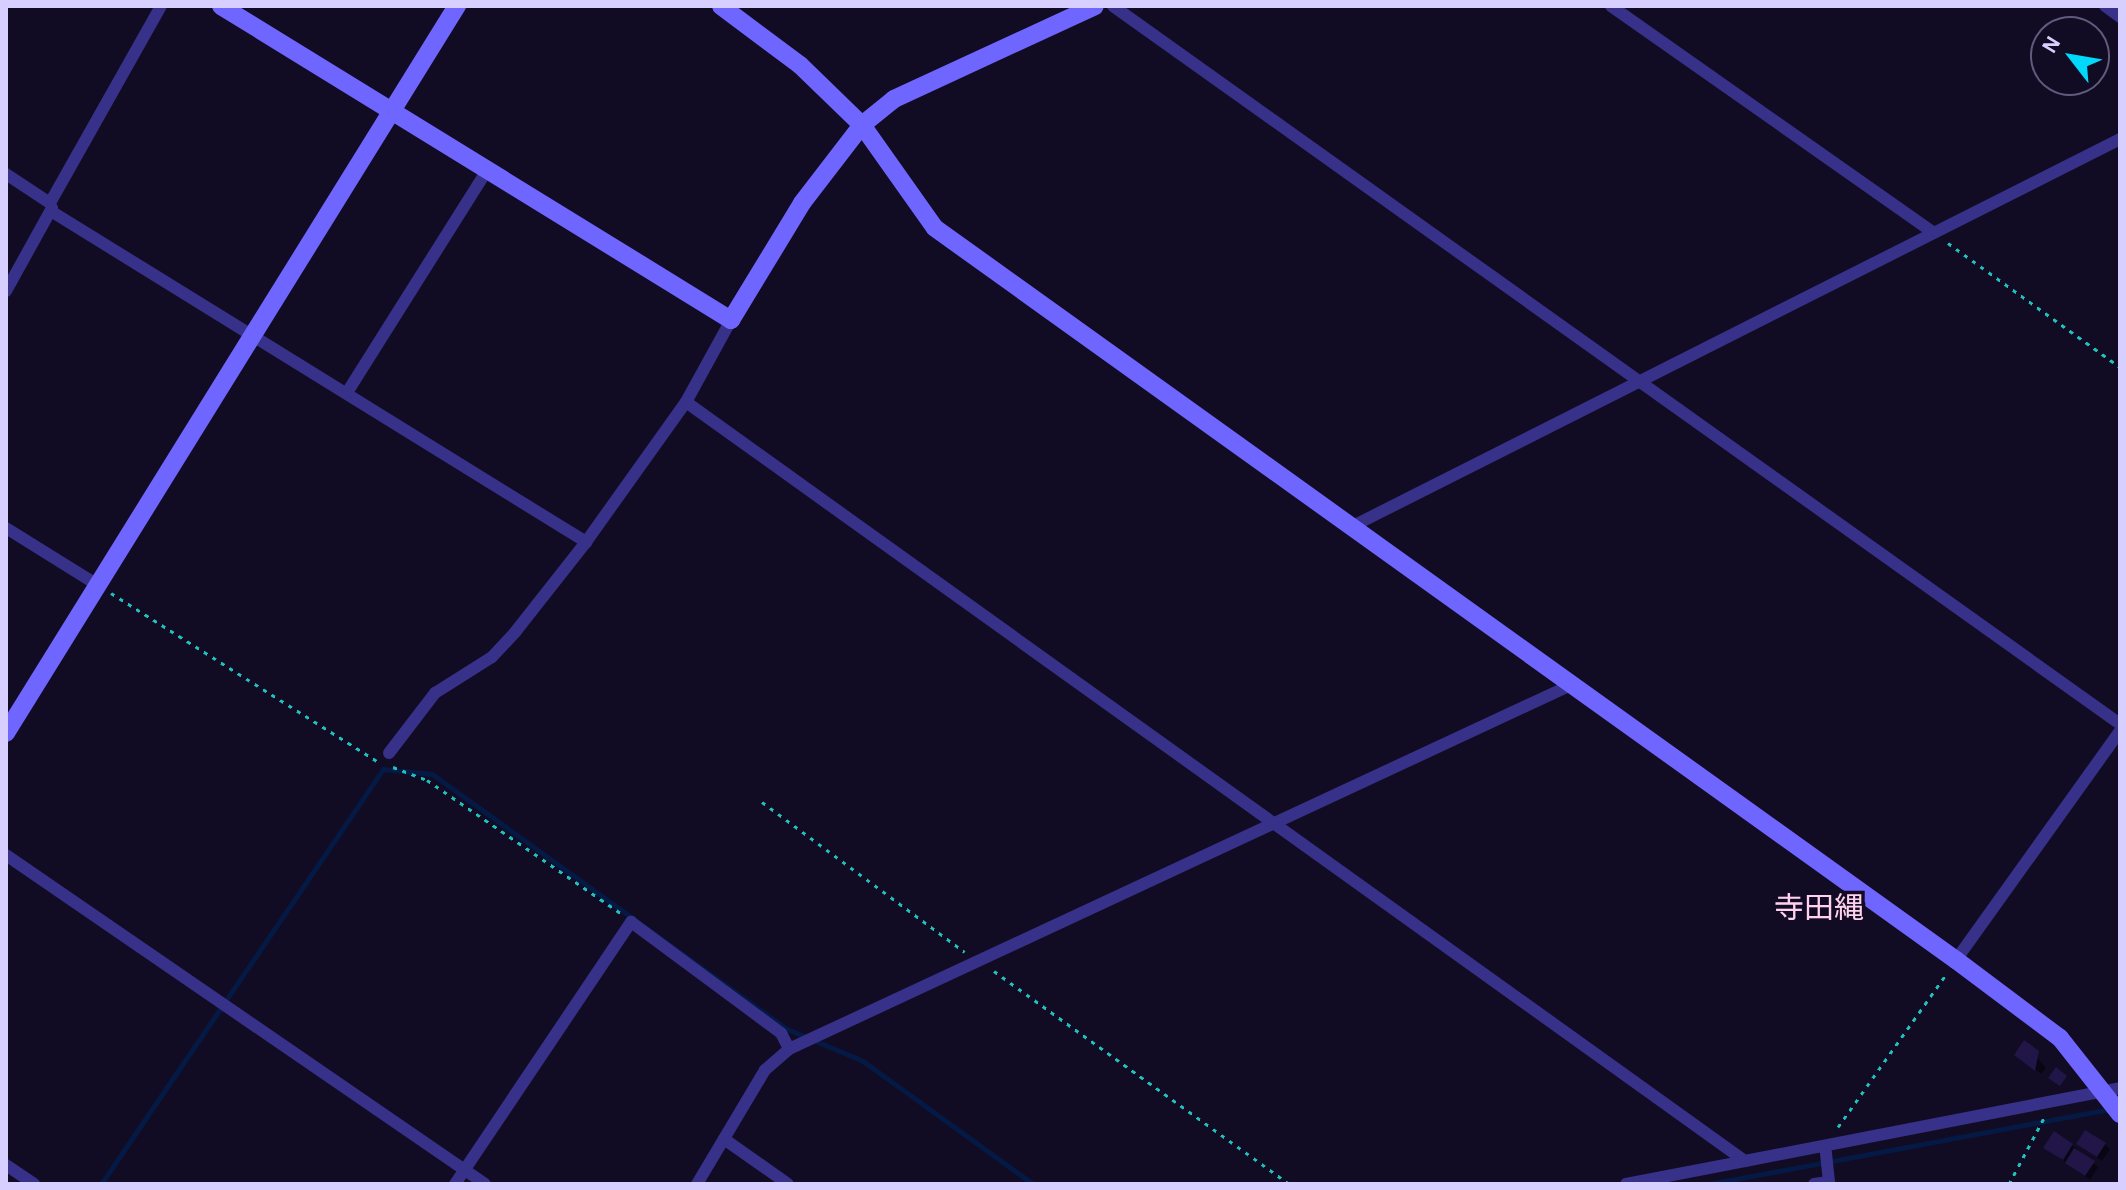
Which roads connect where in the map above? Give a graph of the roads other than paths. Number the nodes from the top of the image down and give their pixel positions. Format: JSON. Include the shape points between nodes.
{"nodes":[{"id":1,"x":161,"y":6,"type":"edge"},
{"id":2,"x":221,"y":6,"type":"edge"},
{"id":3,"x":457,"y":6,"type":"edge"},
{"id":4,"x":721,"y":6,"type":"edge"},
{"id":5,"x":1095,"y":6,"type":"edge"},
{"id":6,"x":1113,"y":6,"type":"edge"},
{"id":7,"x":1611,"y":6,"type":"edge"},
{"id":8,"x":2105,"y":6,"type":"edge"},
{"id":9,"x":2120,"y":17,"type":"edge"},
{"id":10,"x":391,"y":111,"type":"junction"},
{"id":11,"x":862,"y":125,"type":"junction"},
{"id":12,"x":2120,"y":139,"type":"edge"},
{"id":13,"x":486,"y":172,"type":"junction"},
{"id":14,"x":6,"y":174,"type":"edge"},
{"id":15,"x":52,"y":208,"type":"junction"},
{"id":16,"x":1932,"y":232,"type":"junction"},
{"id":17,"x":6,"y":291,"type":"edge"},
{"id":18,"x":731,"y":320,"type":"junction"},
{"id":19,"x":253,"y":331,"type":"junction"},
{"id":20,"x":1636,"y":379,"type":"junction"},
{"id":21,"x":348,"y":391,"type":"junction"},
{"id":22,"x":686,"y":402,"type":"junction"},
{"id":23,"x":6,"y":528,"type":"edge"},
{"id":24,"x":1349,"y":528,"type":"junction"},
{"id":25,"x":586,"y":542,"type":"junction"},
{"id":26,"x":99,"y":586,"type":"junction"},
{"id":27,"x":1569,"y":686,"type":"junction"},
{"id":28,"x":2120,"y":724,"type":"edge"},
{"id":29,"x":2120,"y":731,"type":"edge"},
{"id":30,"x":6,"y":733,"type":"edge"},
{"id":31,"x":389,"y":753,"type":"dead end"},
{"id":32,"x":1275,"y":824,"type":"junction"},
{"id":33,"x":6,"y":855,"type":"edge"},
{"id":34,"x":1956,"y":960,"type":"junction"},
{"id":35,"x":789,"y":1049,"type":"junction"},
{"id":36,"x":2113,"y":1089,"type":"edge"},
{"id":37,"x":2120,"y":1114,"type":"edge"},
{"id":38,"x":724,"y":1139,"type":"junction"},
{"id":39,"x":1825,"y":1146,"type":"junction"},
{"id":40,"x":1745,"y":1161,"type":"junction"},
{"id":41,"x":6,"y":1165,"type":"edge"},
{"id":42,"x":464,"y":1170,"type":"junction"},
{"id":43,"x":1829,"y":1179,"type":"edge"},
{"id":44,"x":1658,"y":1181,"type":"edge"},
{"id":45,"x":34,"y":1184,"type":"edge"},
{"id":46,"x":455,"y":1184,"type":"edge"},
{"id":47,"x":485,"y":1184,"type":"edge"},
{"id":48,"x":697,"y":1184,"type":"edge"},
{"id":49,"x":788,"y":1184,"type":"edge"},
{"id":50,"x":1626,"y":1184,"type":"edge"},
{"id":51,"x":1814,"y":1184,"type":"edge"}],
"edges":[{"from":1,"to":15,"type":"street"},
{"from":2,"to":10,"type":"street"},
{"from":3,"to":10,"type":"street"},
{"from":4,"to":11,"type":"street","via":[[800,65]]},
{"from":5,"to":11,"type":"street","via":[[894,99]]},
{"from":6,"to":20,"type":"street"},
{"from":7,"to":16,"type":"street"},
{"from":8,"to":9,"type":"street"},
{"from":10,"to":13,"type":"street"},
{"from":10,"to":19,"type":"street"},
{"from":11,"to":18,"type":"street","via":[[802,203]]},
{"from":11,"to":24,"type":"street","via":[[935,228]]},
{"from":12,"to":16,"type":"street"},
{"from":13,"to":18,"type":"street"},
{"from":13,"to":21,"type":"street"},
{"from":14,"to":15,"type":"street"},
{"from":15,"to":17,"type":"street"},
{"from":15,"to":19,"type":"street"},
{"from":16,"to":20,"type":"street"},
{"from":18,"to":22,"type":"street"},
{"from":19,"to":21,"type":"street"},
{"from":19,"to":26,"type":"street"},
{"from":20,"to":24,"type":"street"},
{"from":20,"to":28,"type":"street"},
{"from":21,"to":25,"type":"street"},
{"from":22,"to":25,"type":"street"},
{"from":22,"to":32,"type":"street"},
{"from":23,"to":26,"type":"street"},
{"from":24,"to":27,"type":"street"},
{"from":25,"to":31,"type":"street","via":[[508,640],[435,693]]},
{"from":26,"to":30,"type":"street"},
{"from":27,"to":32,"type":"street"},
{"from":27,"to":34,"type":"street"},
{"from":29,"to":34,"type":"street"},
{"from":32,"to":35,"type":"street"},
{"from":32,"to":40,"type":"street"},
{"from":33,"to":42,"type":"street"},
{"from":34,"to":36,"type":"street","via":[[2060,1038]]},
{"from":35,"to":38,"type":"street","via":[[765,1070]]},
{"from":35,"to":42,"type":"street","via":[[781,1033],[631,922]]},
{"from":36,"to":37,"type":"street"},
{"from":36,"to":39,"type":"street"},
{"from":38,"to":48,"type":"street"},
{"from":38,"to":49,"type":"street"},
{"from":39,"to":40,"type":"street"},
{"from":39,"to":43,"type":"street"},
{"from":40,"to":44,"type":"street"},
{"from":41,"to":45,"type":"street"},
{"from":42,"to":46,"type":"street"},
{"from":42,"to":47,"type":"street"},
{"from":43,"to":51,"type":"street"},
{"from":44,"to":50,"type":"street"}]}
